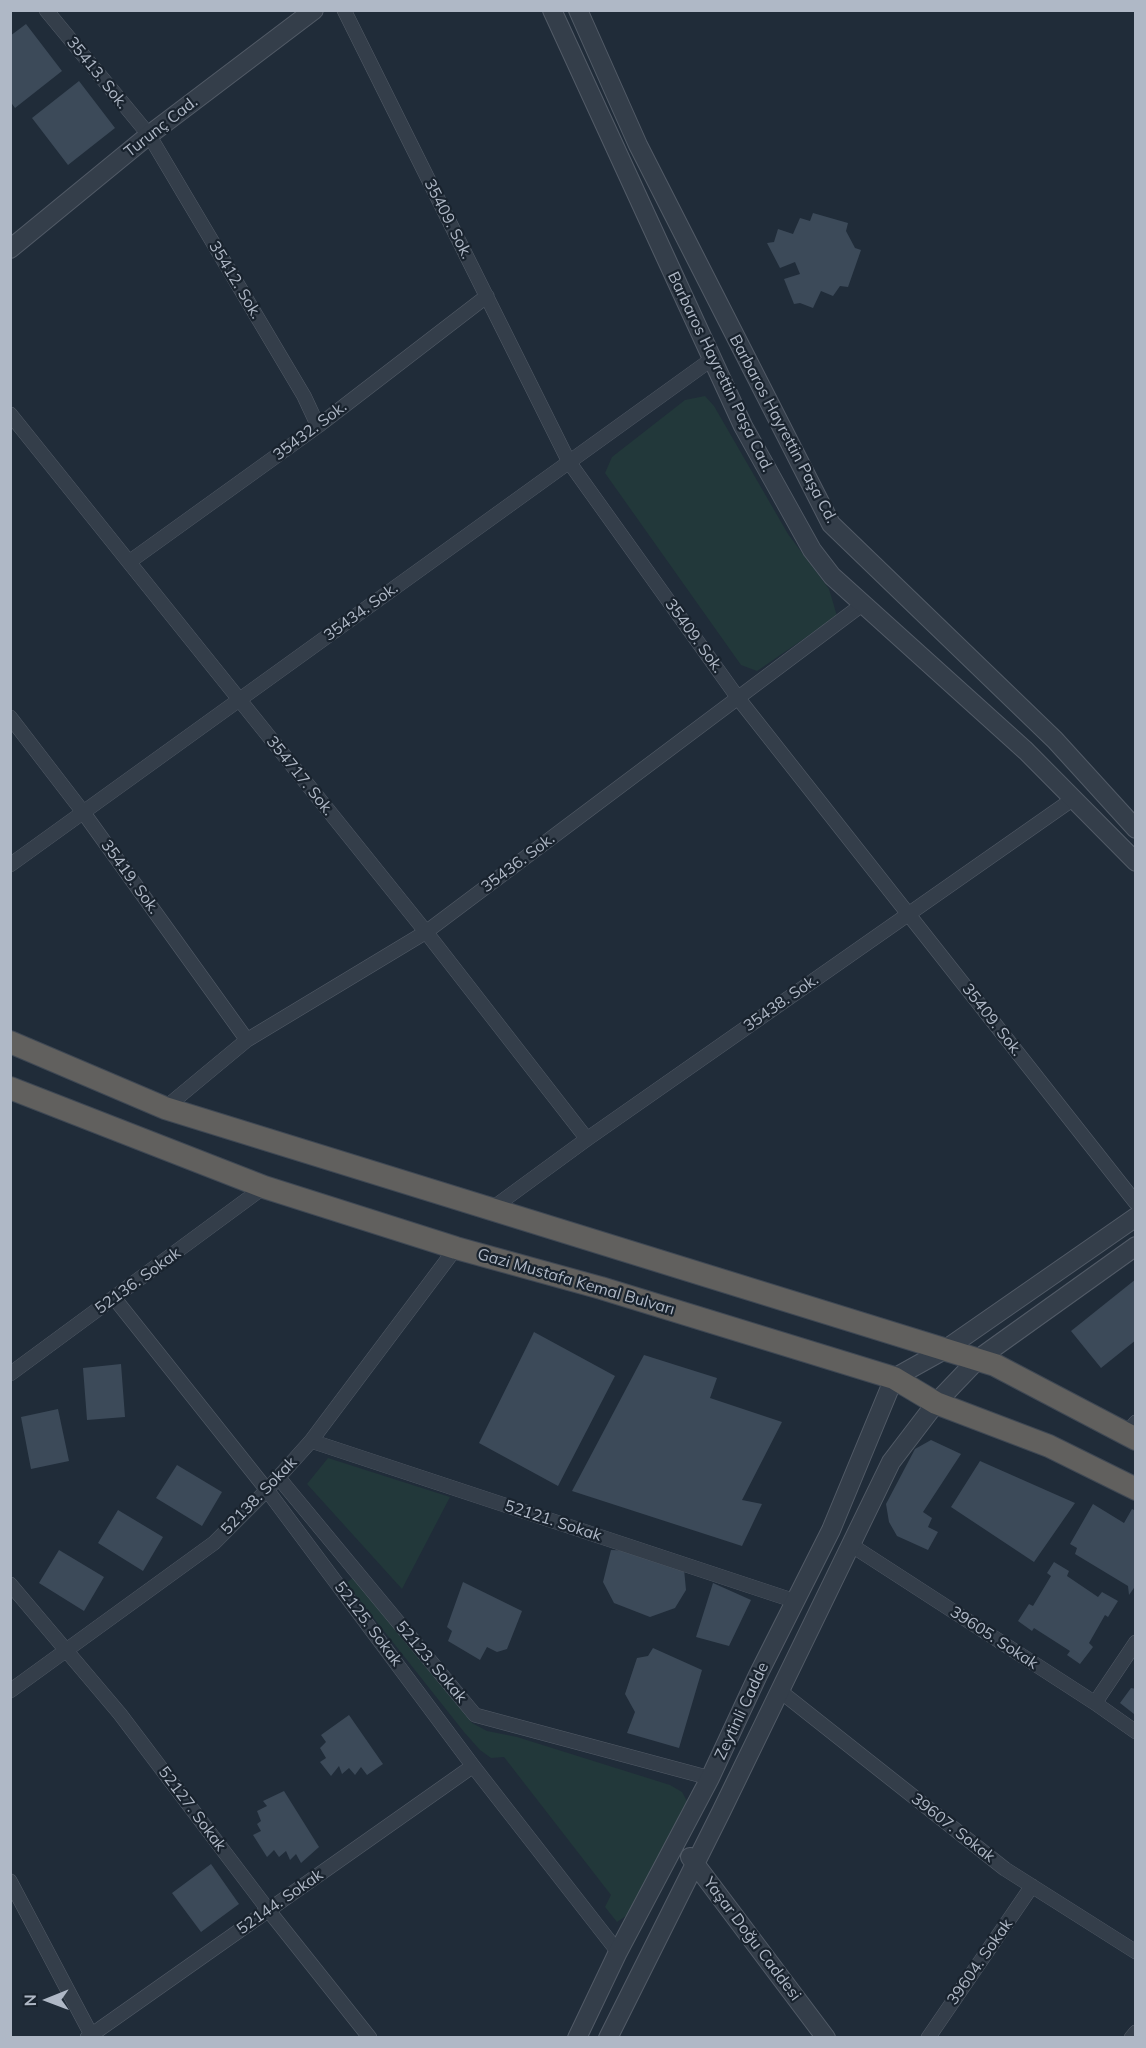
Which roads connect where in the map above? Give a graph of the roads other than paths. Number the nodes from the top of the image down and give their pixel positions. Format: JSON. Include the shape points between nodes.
{"nodes":[{"id":1,"x":46,"y":10,"type":"edge"},
{"id":2,"x":314,"y":10,"type":"edge"},
{"id":3,"x":344,"y":10,"type":"edge"},
{"id":4,"x":552,"y":10,"type":"edge"},
{"id":5,"x":578,"y":10,"type":"edge"},
{"id":6,"x":148,"y":135,"type":"junction"},
{"id":7,"x":10,"y":249,"type":"edge"},
{"id":8,"x":487,"y":296,"type":"junction"},
{"id":9,"x":712,"y":359,"type":"junction"},
{"id":10,"x":10,"y":414,"type":"edge"},
{"id":11,"x":318,"y":426,"type":"junction"},
{"id":12,"x":570,"y":462,"type":"junction"},
{"id":13,"x":129,"y":562,"type":"junction"},
{"id":14,"x":863,"y":604,"type":"junction"},
{"id":15,"x":738,"y":698,"type":"junction"},
{"id":16,"x":239,"y":700,"type":"junction"},
{"id":17,"x":10,"y":717,"type":"edge"},
{"id":18,"x":1073,"y":799,"type":"junction"},
{"id":19,"x":83,"y":812,"type":"junction"},
{"id":20,"x":1136,"y":829,"type":"edge"},
{"id":21,"x":1136,"y":862,"type":"edge"},
{"id":22,"x":10,"y":865,"type":"edge"},
{"id":23,"x":909,"y":914,"type":"junction"},
{"id":24,"x":426,"y":932,"type":"junction"},
{"id":25,"x":247,"y":1040,"type":"junction"},
{"id":26,"x":10,"y":1042,"type":"edge"},
{"id":27,"x":10,"y":1088,"type":"edge"},
{"id":28,"x":165,"y":1108,"type":"junction"},
{"id":29,"x":587,"y":1139,"type":"junction"},
{"id":30,"x":264,"y":1187,"type":"junction"},
{"id":31,"x":1136,"y":1203,"type":"edge"},
{"id":32,"x":490,"y":1210,"type":"junction"},
{"id":33,"x":1136,"y":1217,"type":"edge"},
{"id":34,"x":1136,"y":1246,"type":"edge"},
{"id":35,"x":456,"y":1248,"type":"junction"},
{"id":36,"x":115,"y":1299,"type":"junction"},
{"id":37,"x":946,"y":1349,"type":"junction"},
{"id":38,"x":978,"y":1359,"type":"junction"},
{"id":39,"x":10,"y":1374,"type":"edge"},
{"id":40,"x":894,"y":1378,"type":"junction"},
{"id":41,"x":936,"y":1403,"type":"junction"},
{"id":42,"x":1132,"y":1431,"type":"edge"},
{"id":43,"x":311,"y":1441,"type":"junction"},
{"id":44,"x":278,"y":1478,"type":"junction"},
{"id":45,"x":1136,"y":1489,"type":"edge"},
{"id":46,"x":267,"y":1490,"type":"junction"},
{"id":47,"x":851,"y":1545,"type":"junction"},
{"id":48,"x":10,"y":1584,"type":"edge"},
{"id":49,"x":795,"y":1601,"type":"junction"},
{"id":50,"x":1136,"y":1642,"type":"edge"},
{"id":51,"x":66,"y":1650,"type":"junction"},
{"id":52,"x":10,"y":1691,"type":"edge"},
{"id":53,"x":780,"y":1691,"type":"junction"},
{"id":54,"x":1095,"y":1703,"type":"junction"},
{"id":55,"x":1136,"y":1732,"type":"edge"},
{"id":56,"x":473,"y":1766,"type":"junction"},
{"id":57,"x":710,"y":1778,"type":"junction"},
{"id":58,"x":677,"y":1841,"type":"junction"},
{"id":59,"x":695,"y":1864,"type":"junction"},
{"id":60,"x":10,"y":1881,"type":"edge"},
{"id":61,"x":1032,"y":1886,"type":"junction"},
{"id":62,"x":268,"y":1911,"type":"junction"},
{"id":63,"x":618,"y":1952,"type":"junction"},
{"id":64,"x":1136,"y":1952,"type":"edge"},
{"id":65,"x":1136,"y":2032,"type":"edge"},
{"id":66,"x":90,"y":2036,"type":"edge"},
{"id":67,"x":370,"y":2037,"type":"edge"},
{"id":68,"x":577,"y":2037,"type":"edge"},
{"id":69,"x":608,"y":2037,"type":"edge"},
{"id":70,"x":826,"y":2037,"type":"edge"},
{"id":71,"x":928,"y":2037,"type":"edge"},
{"id":72,"x":1131,"y":2037,"type":"edge"}],
"edges":[{"from":1,"to":6,"type":"street","name":"35413. Sok."},
{"from":2,"to":6,"type":"street","name":"Turunç Cad."},
{"from":3,"to":8,"type":"street","name":"35409. Sok."},
{"from":4,"to":9,"type":"street","name":"Barbaros Hayrettin Paşa Cad."},
{"from":5,"to":20,"type":"street","name":"Barbaros Hayrettin Paşa Cd.","via":[[638,145],[831,524],[1055,740]]},
{"from":6,"to":7,"type":"street","name":"Turunç Cad."},
{"from":6,"to":11,"type":"street","name":"35412. Sok.","via":[[304,396]]},
{"from":8,"to":11,"type":"street","name":"35432. Sok."},
{"from":8,"to":12,"type":"street","name":"35409. Sok."},
{"from":9,"to":12,"type":"street","name":"35434. Sok."},
{"from":9,"to":14,"type":"street","name":"Barbaros Hayrettin Paşa Cad.","via":[[743,426],[812,550],[832,576]]},
{"from":10,"to":13,"type":"street","name":"354717. Sok."},
{"from":11,"to":13,"type":"street","name":"35432. Sok."},
{"from":12,"to":15,"type":"street","name":"35409. Sok."},
{"from":12,"to":16,"type":"street","name":"35434. Sok."},
{"from":13,"to":16,"type":"street","name":"354717. Sok."},
{"from":14,"to":15,"type":"street","name":"35436. Sok."},
{"from":14,"to":18,"type":"street","name":"Barbaros Hayrettin Paşa Cad.","via":[[1026,751]]},
{"from":15,"to":23,"type":"street","name":"35409. Sok."},
{"from":15,"to":24,"type":"street","name":"35436. Sok."},
{"from":16,"to":19,"type":"street","name":"35434. Sok."},
{"from":16,"to":24,"type":"street","name":"354717. Sok."},
{"from":17,"to":19,"type":"street","name":"35419. Sok."},
{"from":18,"to":21,"type":"street","name":"Barbaros Hayrettin Paşa Cad."},
{"from":18,"to":23,"type":"street","name":"35438. Sok."},
{"from":19,"to":22,"type":"street","name":"35434. Sok."},
{"from":19,"to":25,"type":"street","name":"35419. Sok."},
{"from":23,"to":29,"type":"street","name":"35438. Sok."},
{"from":23,"to":31,"type":"street","name":"35409. Sok."},
{"from":24,"to":25,"type":"street","name":"35436. Sok."},
{"from":24,"to":29,"type":"street","name":"354717. Sok."},
{"from":25,"to":28,"type":"street","name":"35436. Sok."},
{"from":26,"to":28,"type":"highway"},
{"from":27,"to":30,"type":"highway","name":"Gazi Mustafa Kemal Bulvarı"},
{"from":28,"to":32,"type":"highway"},
{"from":29,"to":32,"type":"street","name":"35438. Sok."},
{"from":30,"to":35,"type":"highway","name":"Gazi Mustafa Kemal Bulvarı"},
{"from":30,"to":36,"type":"street","name":"52136. Sokak"},
{"from":32,"to":37,"type":"highway"},
{"from":33,"to":37,"type":"street"},
{"from":34,"to":38,"type":"street"},
{"from":35,"to":40,"type":"highway","name":"Gazi Mustafa Kemal Bulvarı"},
{"from":35,"to":43,"type":"street","name":"52138. Sokak"},
{"from":36,"to":39,"type":"street","name":"52136. Sokak"},
{"from":36,"to":46,"type":"street","name":"52125. Sokak"},
{"from":37,"to":38,"type":"highway"},
{"from":37,"to":40,"type":"street"},
{"from":38,"to":41,"type":"street"},
{"from":38,"to":42,"type":"highway"},
{"from":40,"to":41,"type":"highway","name":"Gazi Mustafa Kemal Bulvarı"},
{"from":40,"to":49,"type":"street","name":"Zeytinli Cadde","via":[[831,1530]]},
{"from":41,"to":45,"type":"highway","name":"Gazi Mustafa Kemal Bulvarı","via":[[1049,1446]]},
{"from":41,"to":47,"type":"street","name":"Zeytinli Cadde","via":[[891,1462]]},
{"from":43,"to":44,"type":"street","name":"52138. Sokak"},
{"from":43,"to":49,"type":"street","name":"52121. Sokak"},
{"from":44,"to":46,"type":"street","name":"52138. Sokak"},
{"from":44,"to":57,"type":"street","name":"52123. Sokak","via":[[475,1715]]},
{"from":46,"to":51,"type":"street","name":"52138. Sokak","via":[[214,1543]]},
{"from":46,"to":56,"type":"street","name":"52125. Sokak"},
{"from":47,"to":53,"type":"street","name":"Zeytinli Cadde"},
{"from":47,"to":54,"type":"street","name":"39605. Sokak"},
{"from":48,"to":51,"type":"street","name":"52127. Sokak"},
{"from":49,"to":57,"type":"street","name":"Zeytinli Cadde"},
{"from":50,"to":54,"type":"street"},
{"from":51,"to":52,"type":"street","name":"52138. Sokak"},
{"from":51,"to":62,"type":"street","name":"52127. Sokak","via":[[120,1714]]},
{"from":53,"to":59,"type":"street","name":"Zeytinli Cadde"},
{"from":53,"to":61,"type":"street","name":"39607. Sokak","via":[[1005,1869]]},
{"from":54,"to":55,"type":"street","name":"39605. Sokak"},
{"from":56,"to":62,"type":"street","name":"52144. Sokak"},
{"from":56,"to":63,"type":"street","name":"52125. Sokak"},
{"from":57,"to":58,"type":"street","name":"Zeytinli Cadde"},
{"from":58,"to":59,"type":"street","name":"Yaşar Doğu Caddesi"},
{"from":58,"to":63,"type":"street","name":"Zeytinli Cadde"},
{"from":59,"to":69,"type":"street","name":"Zeytinli Cadde"},
{"from":59,"to":70,"type":"street","name":"Yaşar Doğu Caddesi"},
{"from":60,"to":66,"type":"street"},
{"from":61,"to":64,"type":"street","name":"39607. Sokak"},
{"from":61,"to":71,"type":"street","name":"39604. Sokak"},
{"from":62,"to":66,"type":"street","name":"52144. Sokak"},
{"from":62,"to":67,"type":"street","name":"52127. Sokak"},
{"from":63,"to":68,"type":"street","name":"Zeytinli Cadde"},
{"from":65,"to":72,"type":"street"}]}
